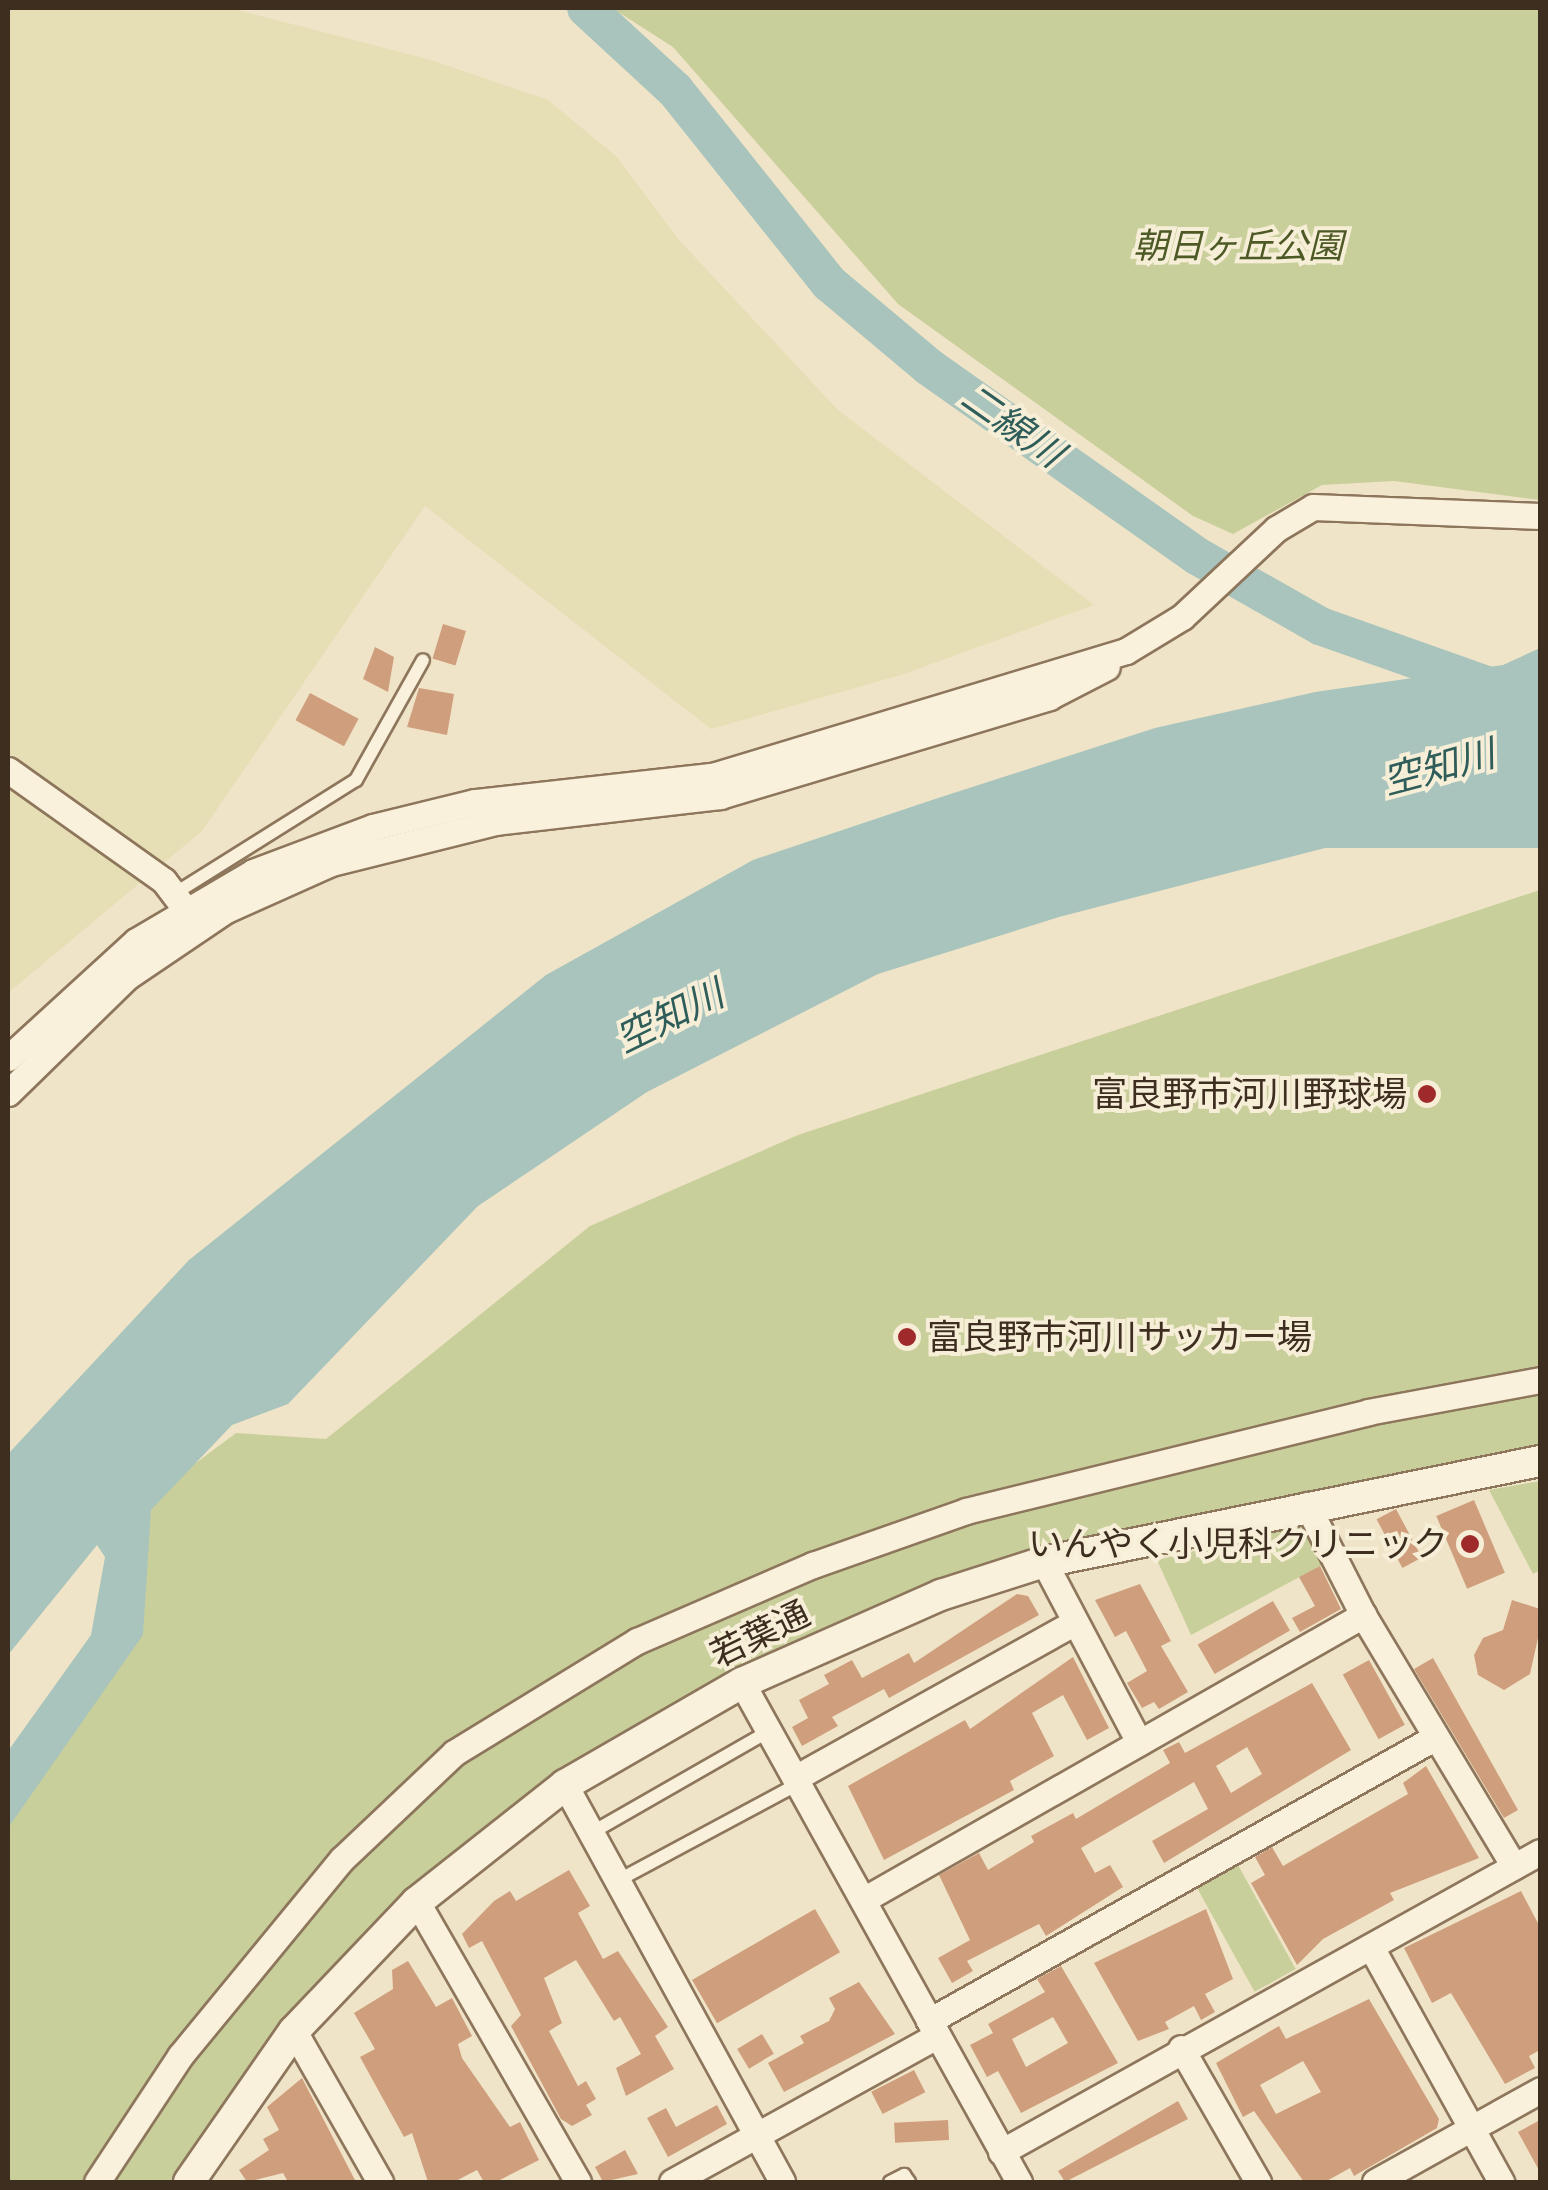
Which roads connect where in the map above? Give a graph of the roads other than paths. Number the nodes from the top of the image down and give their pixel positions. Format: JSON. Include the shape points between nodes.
{"nodes":[{"id":1,"x":1540,"y":516,"type":"edge"},
{"id":2,"x":1126,"y":651,"type":"junction"},
{"id":3,"x":423,"y":660,"type":"dead end"},
{"id":4,"x":8,"y":770,"type":"edge"},
{"id":5,"x":180,"y":902,"type":"junction"},
{"id":6,"x":8,"y":1058,"type":"edge"},
{"id":7,"x":8,"y":1093,"type":"edge"},
{"id":8,"x":1540,"y":1380,"type":"edge"},
{"id":9,"x":1540,"y":1461,"type":"edge"},
{"id":10,"x":1307,"y":1505,"type":"junction"},
{"id":11,"x":1044,"y":1562,"type":"junction"},
{"id":12,"x":1363,"y":1615,"type":"junction"},
{"id":13,"x":1072,"y":1624,"type":"junction"},
{"id":14,"x":742,"y":1683,"type":"junction"},
{"id":15,"x":769,"y":1731,"type":"junction"},
{"id":16,"x":1436,"y":1737,"type":"junction"},
{"id":17,"x":1139,"y":1742,"type":"junction"},
{"id":18,"x":797,"y":1781,"type":"junction"},
{"id":19,"x":565,"y":1785,"type":"junction"},
{"id":20,"x":591,"y":1833,"type":"junction"},
{"id":21,"x":1540,"y":1852,"type":"edge"},
{"id":22,"x":1514,"y":1866,"type":"junction"},
{"id":23,"x":617,"y":1882,"type":"junction"},
{"id":24,"x":862,"y":1900,"type":"junction"},
{"id":25,"x":417,"y":1902,"type":"junction"},
{"id":26,"x":1371,"y":1947,"type":"junction"},
{"id":27,"x":933,"y":2028,"type":"junction"},
{"id":28,"x":294,"y":2031,"type":"junction"},
{"id":29,"x":1181,"y":2048,"type":"junction"},
{"id":30,"x":1540,"y":2090,"type":"edge"},
{"id":31,"x":1470,"y":2128,"type":"junction"},
{"id":32,"x":758,"y":2136,"type":"junction"},
{"id":33,"x":1001,"y":2152,"type":"junction"},
{"id":34,"x":96,"y":2182,"type":"edge"},
{"id":35,"x":189,"y":2182,"type":"edge"},
{"id":36,"x":380,"y":2182,"type":"edge"},
{"id":37,"x":578,"y":2182,"type":"edge"},
{"id":38,"x":672,"y":2182,"type":"edge"},
{"id":39,"x":782,"y":2182,"type":"edge"},
{"id":40,"x":890,"y":2182,"type":"edge"},
{"id":41,"x":909,"y":2182,"type":"edge"},
{"id":42,"x":1018,"y":2182,"type":"edge"},
{"id":43,"x":1258,"y":2182,"type":"edge"},
{"id":44,"x":1375,"y":2182,"type":"edge"},
{"id":45,"x":1500,"y":2182,"type":"edge"}],
"edges":[{"from":1,"to":2,"type":"street","via":[[1332,504],[1276,529],[1202,598]]},
{"from":2,"to":5,"type":"street","via":[[712,776],[475,802],[389,822]]},
{"from":2,"to":7,"type":"street","via":[[1049,697],[758,786],[678,805],[496,822],[331,863],[226,910],[127,976]]},
{"from":3,"to":5,"type":"lane","via":[[356,780]]},
{"from":4,"to":5,"type":"street"},
{"from":5,"to":6,"type":"street"},
{"from":8,"to":34,"type":"street","via":[[1368,1412],[966,1511],[813,1565],[637,1641],[454,1753],[342,1859],[180,2056]]},
{"from":9,"to":10,"type":"street","name":"若葉通"},
{"from":10,"to":11,"type":"street","name":"若葉通"},
{"from":10,"to":12,"type":"street"},
{"from":11,"to":13,"type":"street"},
{"from":11,"to":14,"type":"street","name":"若葉通","via":[[941,1594]]},
{"from":12,"to":16,"type":"street"},
{"from":12,"to":17,"type":"street"},
{"from":13,"to":17,"type":"street"},
{"from":13,"to":18,"type":"street"},
{"from":14,"to":15,"type":"street"},
{"from":14,"to":19,"type":"street","name":"若葉通"},
{"from":15,"to":18,"type":"street"},
{"from":15,"to":20,"type":"lane"},
{"from":16,"to":22,"type":"street"},
{"from":16,"to":27,"type":"street"},
{"from":17,"to":24,"type":"street"},
{"from":18,"to":23,"type":"lane"},
{"from":18,"to":24,"type":"street"},
{"from":19,"to":20,"type":"street"},
{"from":19,"to":25,"type":"street","name":"若葉通"},
{"from":20,"to":23,"type":"street"},
{"from":21,"to":22,"type":"street"},
{"from":22,"to":26,"type":"street"},
{"from":23,"to":32,"type":"street"},
{"from":24,"to":27,"type":"street"},
{"from":25,"to":28,"type":"street","name":"若葉通"},
{"from":25,"to":37,"type":"street"},
{"from":26,"to":29,"type":"street"},
{"from":26,"to":31,"type":"street"},
{"from":27,"to":32,"type":"street"},
{"from":27,"to":33,"type":"street"},
{"from":28,"to":35,"type":"street","name":"若葉通"},
{"from":28,"to":36,"type":"street"},
{"from":29,"to":33,"type":"street"},
{"from":29,"to":43,"type":"street"},
{"from":30,"to":31,"type":"street"},
{"from":31,"to":44,"type":"street"},
{"from":31,"to":45,"type":"street"},
{"from":32,"to":38,"type":"street"},
{"from":32,"to":39,"type":"street"},
{"from":33,"to":42,"type":"street"},
{"from":40,"to":41,"type":"lane","via":[[904,2175]]}]}
